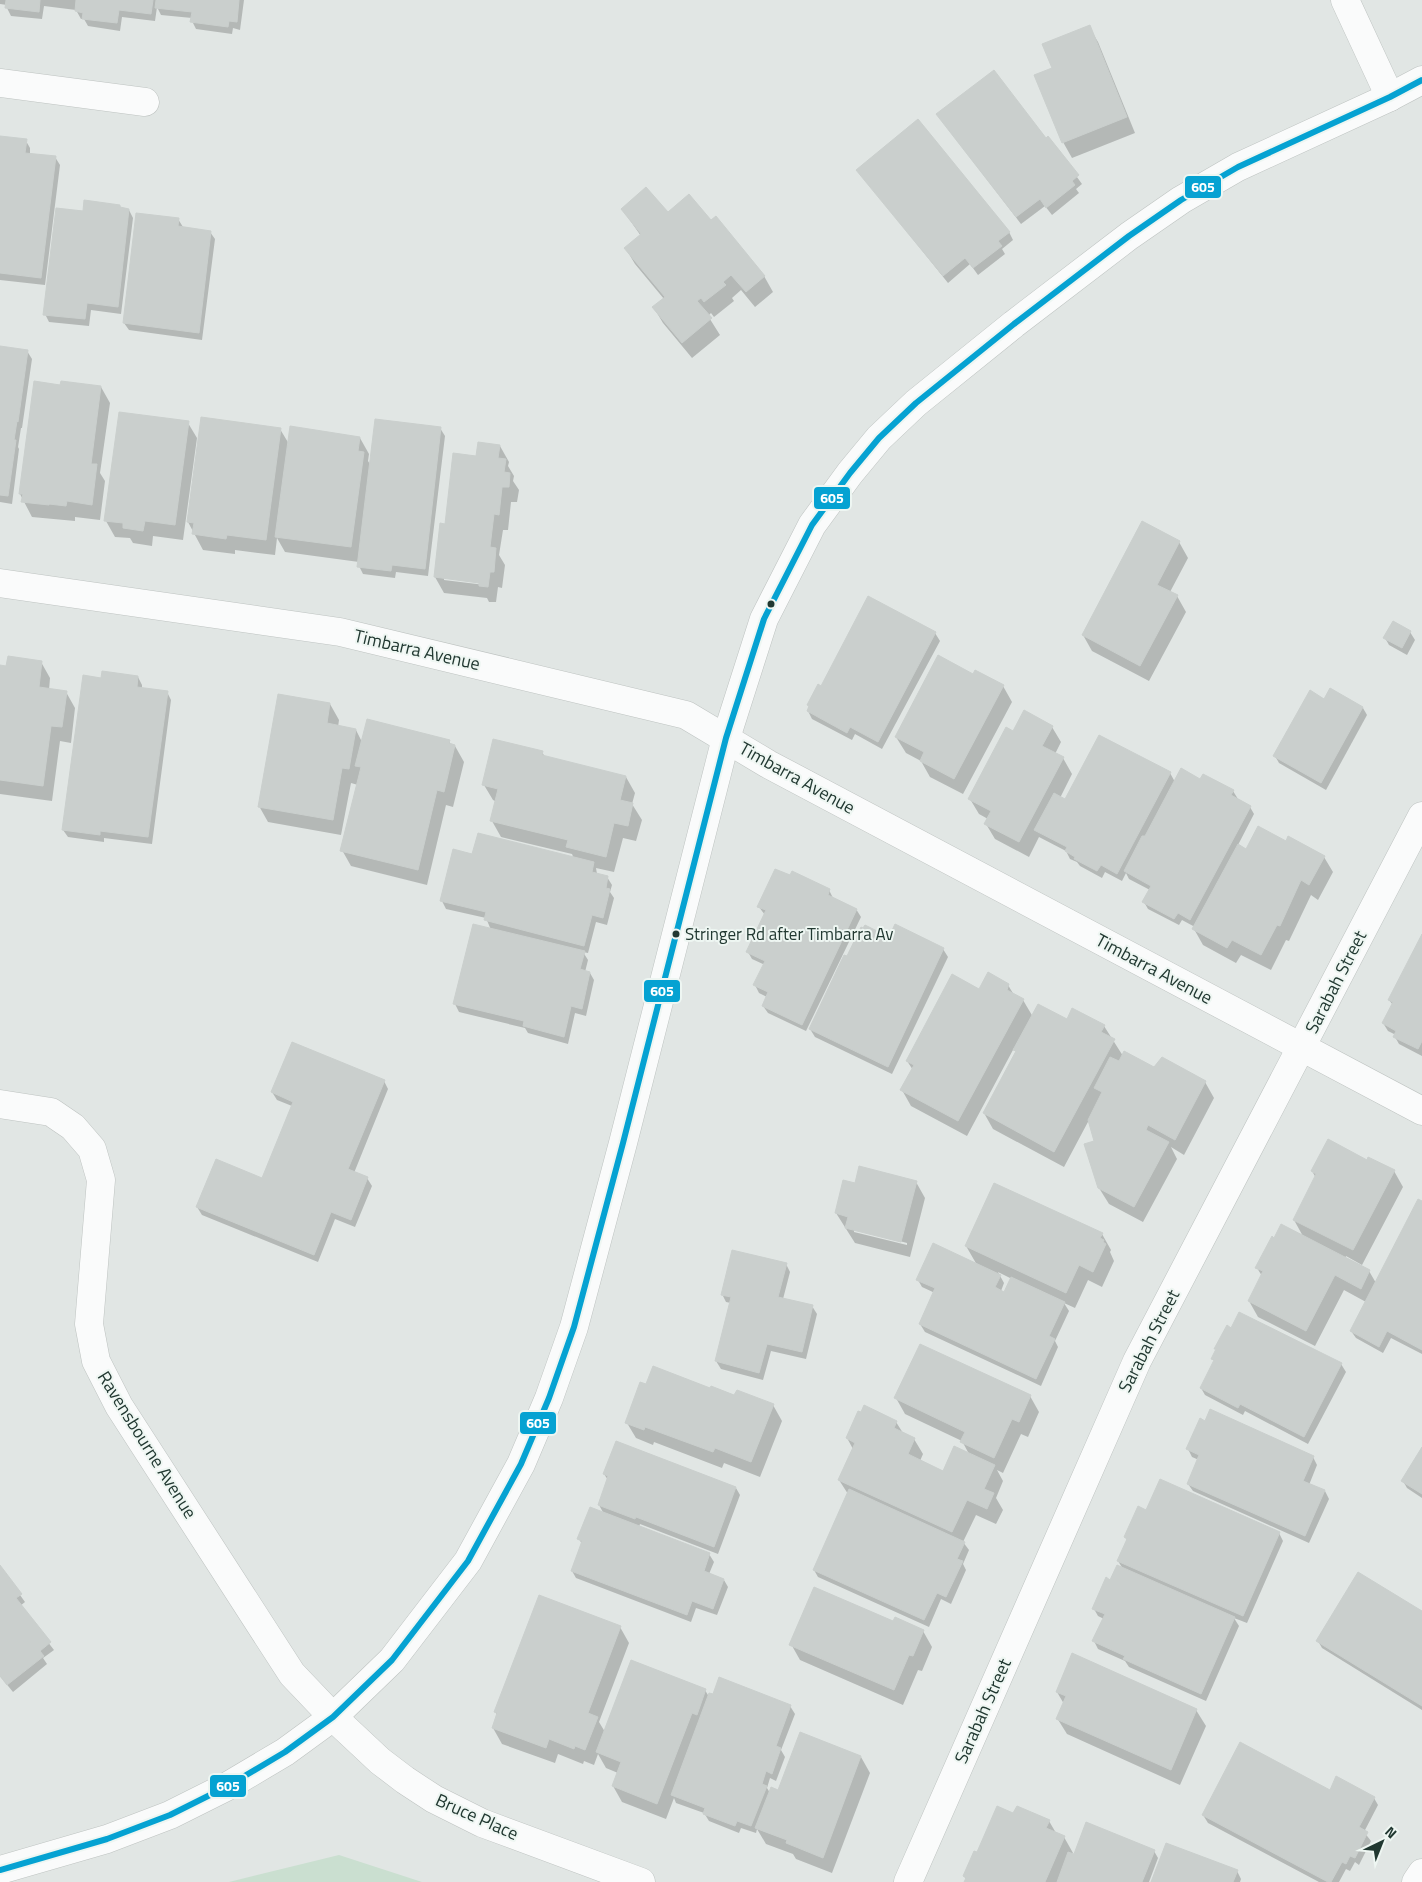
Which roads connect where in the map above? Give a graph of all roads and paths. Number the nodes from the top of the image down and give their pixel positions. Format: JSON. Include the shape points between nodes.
{"nodes":[{"id":1,"x":1345,"y":0,"type":"edge"},
{"id":2,"x":1422,"y":80,"type":"edge"},
{"id":3,"x":0,"y":83,"type":"edge"},
{"id":4,"x":1390,"y":97,"type":"junction"},
{"id":5,"x":146,"y":102,"type":"dead end"},
{"id":6,"x":0,"y":583,"type":"edge"},
{"id":7,"x":726,"y":738,"type":"junction"},
{"id":8,"x":1422,"y":816,"type":"edge"},
{"id":9,"x":1302,"y":1048,"type":"junction"},
{"id":10,"x":0,"y":1104,"type":"edge"},
{"id":11,"x":1422,"y":1111,"type":"edge"},
{"id":12,"x":333,"y":1717,"type":"junction"},
{"id":13,"x":0,"y":1870,"type":"edge"},
{"id":14,"x":1422,"y":1872,"type":"edge"},
{"id":15,"x":641,"y":1882,"type":"edge"},
{"id":16,"x":908,"y":1882,"type":"edge"},
{"id":17,"x":1416,"y":1882,"type":"edge"}],
"edges":[{"from":1,"to":4,"type":"street"},
{"from":2,"to":4,"type":"street"},
{"from":3,"to":5,"type":"street"},
{"from":4,"to":7,"type":"street","via":[[1238,167],[1181,200],[1014,324],[916,403],[879,438],[812,525],[764,619]]},
{"from":6,"to":7,"type":"street","name":"Timbarra Avenue","via":[[340,632],[686,715]]},
{"from":7,"to":9,"type":"street","name":"Timbarra Avenue","via":[[768,764]]},
{"from":7,"to":12,"type":"street","via":[[574,1327],[549,1398],[520,1464],[468,1561],[392,1660]]},
{"from":8,"to":9,"type":"street","name":"Sarabah Street"},
{"from":9,"to":11,"type":"street","name":"Timbarra Avenue"},
{"from":9,"to":16,"type":"street","name":"Sarabah Street","via":[[1137,1362]]},
{"from":10,"to":12,"type":"street","name":"Ravensbourne Avenue","via":[[51,1112],[73,1126],[92,1149],[101,1180],[90,1324],[96,1361],[119,1406],[292,1674]]},
{"from":12,"to":13,"type":"street","via":[[285,1752],[170,1815],[107,1839]]},
{"from":12,"to":15,"type":"street","name":"Bruce Place","via":[[380,1761],[434,1799],[482,1823]]},
{"from":14,"to":17,"type":"street"}]}
